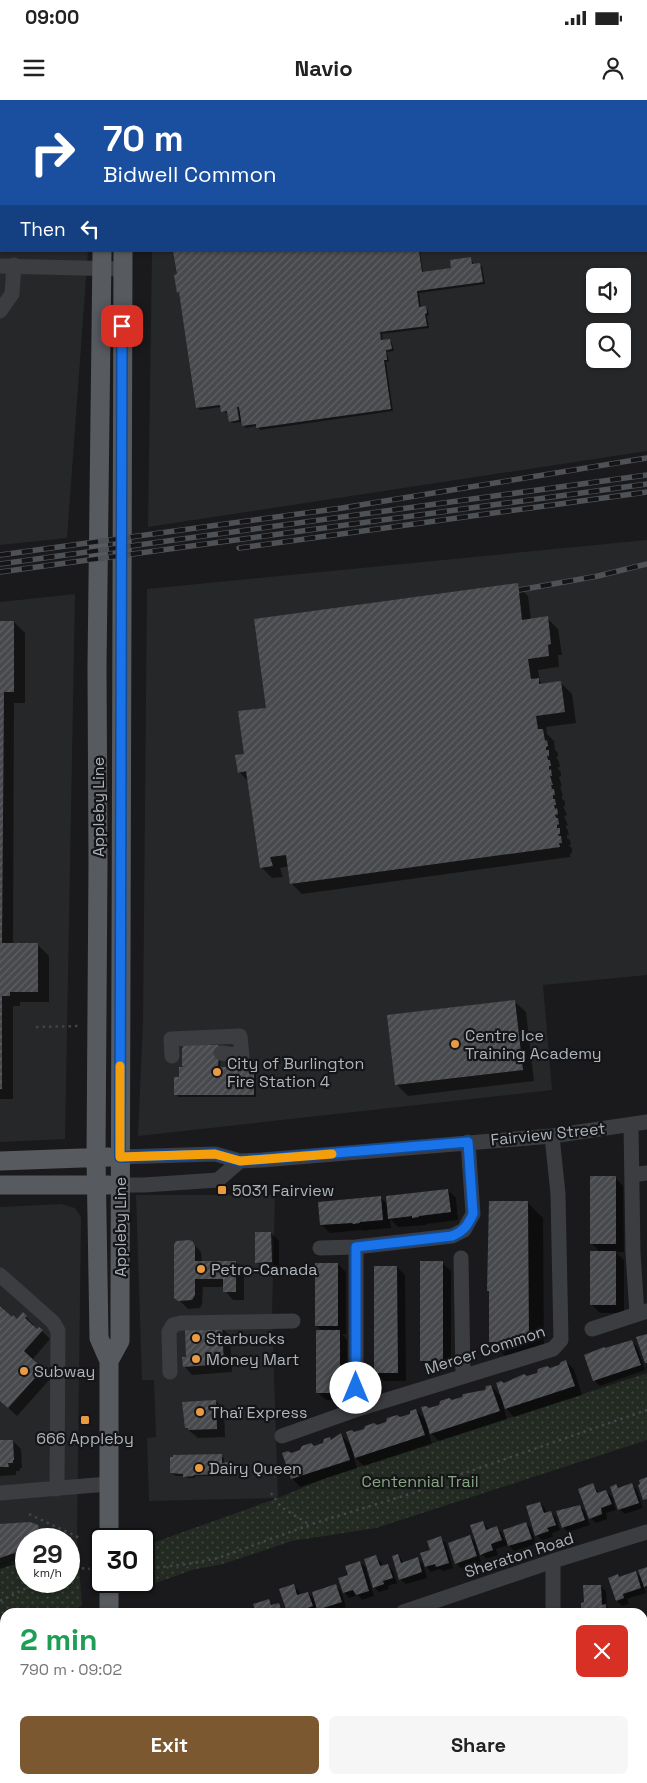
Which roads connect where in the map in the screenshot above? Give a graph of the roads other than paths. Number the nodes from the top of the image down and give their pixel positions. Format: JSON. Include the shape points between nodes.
{"nodes":[{"id":1,"x":102,"y":260,"type":"edge"},
{"id":2,"x":122,"y":260,"type":"edge"},
{"id":3,"x":7,"y":266,"type":"edge"},
{"id":4,"x":0,"y":311,"type":"edge"},
{"id":5,"x":221,"y":1053,"type":"dead end"},
{"id":6,"x":172,"y":1056,"type":"dead end"},
{"id":7,"x":647,"y":1122,"type":"edge"},
{"id":8,"x":631,"y":1125,"type":"junction"},
{"id":9,"x":552,"y":1136,"type":"junction"},
{"id":10,"x":468,"y":1142,"type":"junction"},
{"id":11,"x":96,"y":1156,"type":"junction"},
{"id":12,"x":120,"y":1157,"type":"junction"},
{"id":13,"x":240,"y":1161,"type":"junction"},
{"id":14,"x":0,"y":1162,"type":"edge"},
{"id":15,"x":647,"y":1173,"type":"edge"},
{"id":16,"x":632,"y":1175,"type":"junction"},
{"id":17,"x":96,"y":1184,"type":"junction"},
{"id":18,"x":0,"y":1185,"type":"edge"},
{"id":19,"x":120,"y":1185,"type":"junction"},
{"id":20,"x":356,"y":1247,"type":"junction"},
{"id":21,"x":320,"y":1248,"type":"dead end"},
{"id":22,"x":461,"y":1258,"type":"dead end"},
{"id":23,"x":0,"y":1275,"type":"edge"},
{"id":24,"x":642,"y":1313,"type":"edge"},
{"id":25,"x":293,"y":1320,"type":"dead end"},
{"id":26,"x":592,"y":1329,"type":"dead end"},
{"id":27,"x":109,"y":1361,"type":"junction"},
{"id":28,"x":170,"y":1372,"type":"dead end"},
{"id":29,"x":463,"y":1376,"type":"junction"},
{"id":30,"x":360,"y":1408,"type":"junction"},
{"id":31,"x":282,"y":1436,"type":"dead end"},
{"id":32,"x":108,"y":1484,"type":"junction"},
{"id":33,"x":57,"y":1489,"type":"junction"},
{"id":34,"x":0,"y":1493,"type":"edge"},
{"id":35,"x":109,"y":1528,"type":"edge"},
{"id":36,"x":647,"y":1532,"type":"edge"},
{"id":37,"x":553,"y":1562,"type":"junction"},
{"id":38,"x":109,"y":1593,"type":"edge"},
{"id":39,"x":109,"y":1608,"type":"edge"},
{"id":40,"x":415,"y":1608,"type":"edge"},
{"id":41,"x":553,"y":1608,"type":"edge"}],
"edges":[{"from":1,"to":2,"type":"street"},
{"from":1,"to":3,"type":"street"},
{"from":1,"to":11,"type":"main road","name":"Appleby Line"},
{"from":2,"to":12,"type":"main road","name":"Appleby Line"},
{"from":3,"to":4,"type":"street","via":[[12,294]]},
{"from":5,"to":6,"type":"street","via":[[242,1056],[240,1036],[171,1039]]},
{"from":7,"to":8,"type":"street","name":"Fairview Street"},
{"from":8,"to":9,"type":"street","name":"Fairview Street"},
{"from":8,"to":16,"type":"street"},
{"from":9,"to":10,"type":"street","name":"Fairview Street"},
{"from":9,"to":29,"type":"street","name":"Mercer Common","via":[[558,1194],[560,1340],[553,1349]]},
{"from":10,"to":13,"type":"street","name":"Fairview Street"},
{"from":10,"to":20,"type":"street","via":[[473,1214],[464,1230],[452,1236]]},
{"from":11,"to":12,"type":"main road","name":"Fairview Street"},
{"from":11,"to":14,"type":"main road","name":"Fairview Street"},
{"from":11,"to":17,"type":"main road","name":"Appleby Line"},
{"from":12,"to":13,"type":"street","name":"Fairview Street","via":[[215,1154]]},
{"from":12,"to":19,"type":"main road","name":"Appleby Line"},
{"from":13,"to":19,"type":"street","via":[[218,1180]]},
{"from":15,"to":16,"type":"street"},
{"from":16,"to":24,"type":"street","via":[[633,1253]]},
{"from":17,"to":18,"type":"main road"},
{"from":17,"to":19,"type":"main road"},
{"from":17,"to":27,"type":"main road","name":"Appleby Line","via":[[99,1338]]},
{"from":19,"to":27,"type":"main road","name":"Appleby Line","via":[[120,1341]]},
{"from":20,"to":21,"type":"street"},
{"from":20,"to":30,"type":"street","via":[[356,1388]]},
{"from":22,"to":29,"type":"street"},
{"from":23,"to":33,"type":"street","via":[[58,1330]]},
{"from":24,"to":26,"type":"street"},
{"from":25,"to":28,"type":"street","via":[[173,1325],[169,1332]]},
{"from":27,"to":32,"type":"main road","name":"Appleby Line"},
{"from":29,"to":30,"type":"street","name":"Mercer Common"},
{"from":30,"to":31,"type":"street","name":"Mercer Common"},
{"from":32,"to":33,"type":"street"},
{"from":32,"to":35,"type":"main road","name":"Appleby Line"},
{"from":33,"to":34,"type":"street"},
{"from":36,"to":37,"type":"street","name":"Sheraton Road"},
{"from":37,"to":40,"type":"street","name":"Sheraton Road"},
{"from":37,"to":41,"type":"street"},
{"from":38,"to":39,"type":"main road"}]}
